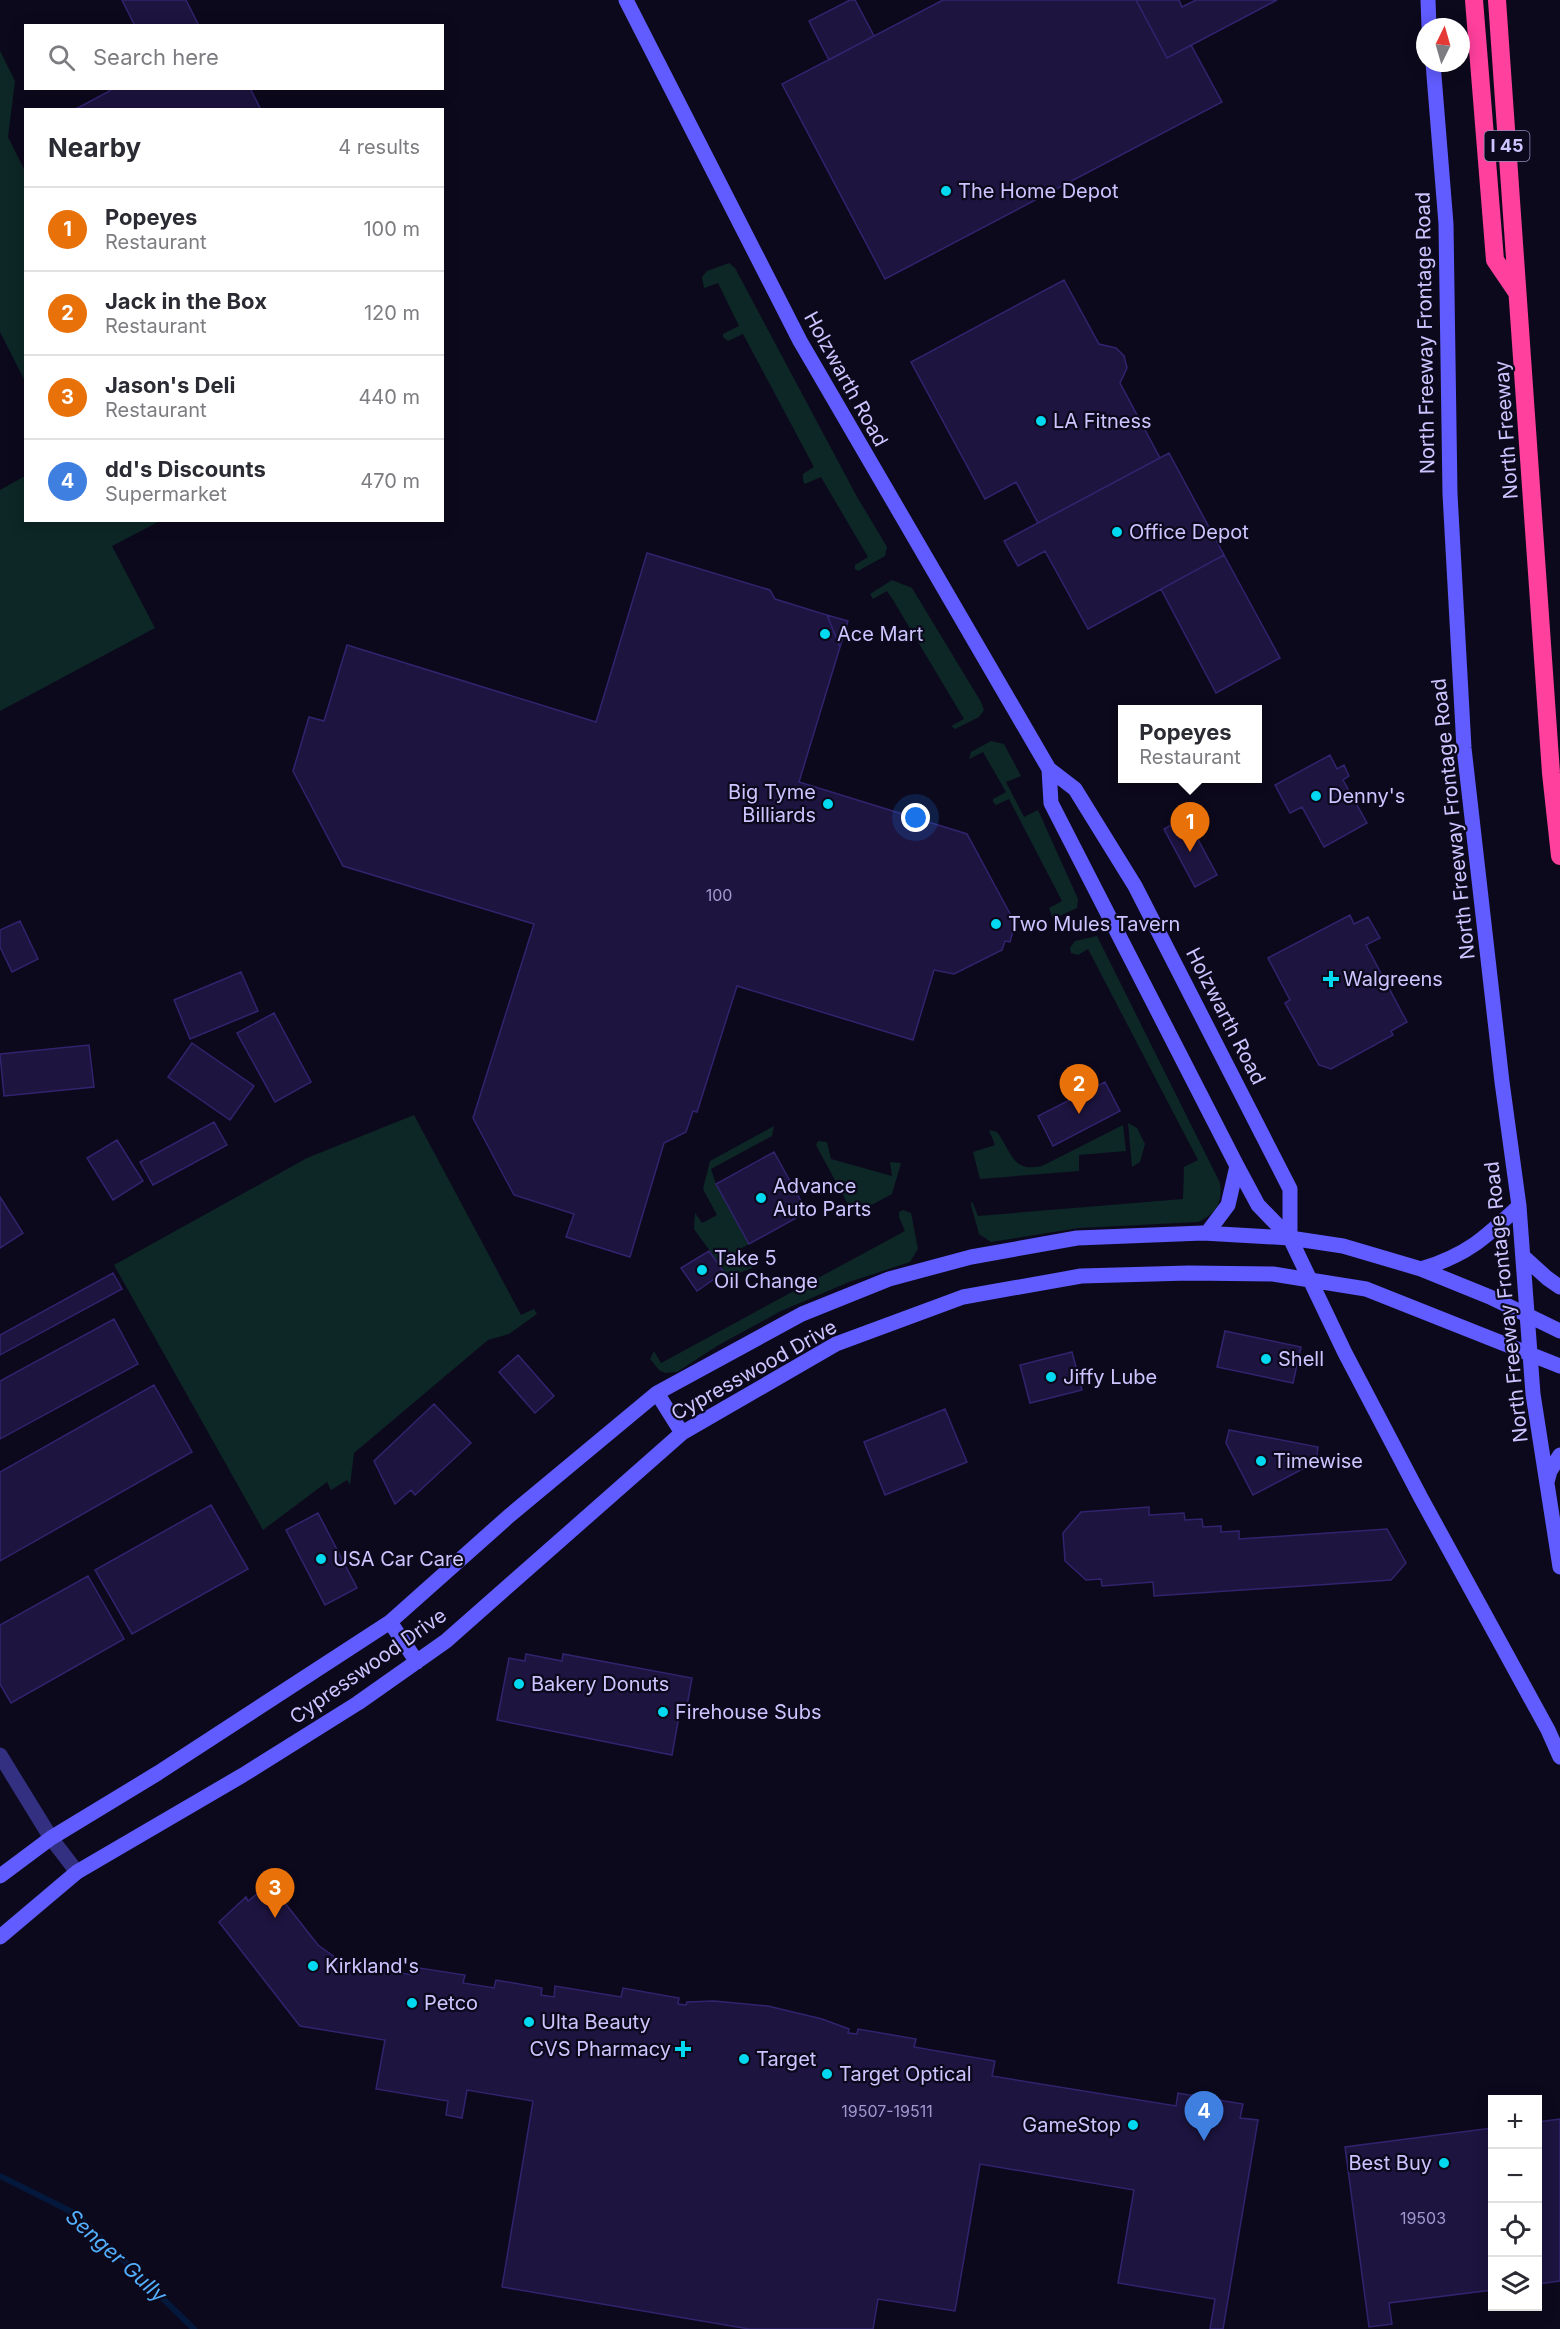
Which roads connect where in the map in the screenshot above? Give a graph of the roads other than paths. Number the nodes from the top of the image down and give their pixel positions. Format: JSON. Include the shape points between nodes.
{"nodes":[{"id":1,"x":626,"y":0,"type":"edge"},
{"id":2,"x":1428,"y":0,"type":"edge"},
{"id":3,"x":1474,"y":0,"type":"edge"},
{"id":4,"x":1497,"y":0,"type":"edge"},
{"id":5,"x":1429,"y":18,"type":"edge"},
{"id":6,"x":1434,"y":72,"type":"edge"},
{"id":7,"x":1517,"y":292,"type":"junction"},
{"id":8,"x":1049,"y":769,"type":"junction"},
{"id":9,"x":1560,"y":856,"type":"edge"},
{"id":10,"x":1237,"y":1166,"type":"junction"},
{"id":11,"x":1519,"y":1206,"type":"junction"},
{"id":12,"x":1208,"y":1233,"type":"junction"},
{"id":13,"x":1290,"y":1238,"type":"junction"},
{"id":14,"x":1525,"y":1258,"type":"junction"},
{"id":15,"x":1421,"y":1269,"type":"junction"},
{"id":16,"x":1308,"y":1279,"type":"junction"},
{"id":17,"x":1560,"y":1287,"type":"edge"},
{"id":18,"x":1528,"y":1316,"type":"junction"},
{"id":19,"x":1560,"y":1331,"type":"edge"},
{"id":20,"x":1529,"y":1353,"type":"junction"},
{"id":21,"x":1560,"y":1366,"type":"edge"},
{"id":22,"x":657,"y":1393,"type":"junction"},
{"id":23,"x":682,"y":1433,"type":"junction"},
{"id":24,"x":1560,"y":1455,"type":"edge"},
{"id":25,"x":1547,"y":1484,"type":"junction"},
{"id":26,"x":1560,"y":1567,"type":"edge"},
{"id":27,"x":390,"y":1622,"type":"junction"},
{"id":28,"x":417,"y":1662,"type":"junction"},
{"id":29,"x":0,"y":1755,"type":"edge"},
{"id":30,"x":1560,"y":1757,"type":"edge"},
{"id":31,"x":51,"y":1838,"type":"junction"},
{"id":32,"x":77,"y":1872,"type":"junction"},
{"id":33,"x":0,"y":1876,"type":"edge"},
{"id":34,"x":0,"y":1937,"type":"edge"}],
"edges":[{"from":1,"to":8,"type":"main road","name":"Holzwarth Road","via":[[800,341]]},
{"from":2,"to":5,"type":"main road"},
{"from":3,"to":7,"type":"highway","via":[[1495,260]]},
{"from":4,"to":7,"type":"highway","name":"North Freeway","number":"I 45"},
{"from":6,"to":11,"type":"main road","name":"North Freeway Frontage Road","via":[[1446,224],[1450,494],[1464,748]]},
{"from":7,"to":9,"type":"highway","name":"North Freeway","number":"I 45"},
{"from":8,"to":10,"type":"main road","name":"Holzwarth Road","via":[[1051,803]]},
{"from":8,"to":13,"type":"main road","name":"Holzwarth Road","via":[[1075,789],[1150,915],[1290,1189]]},
{"from":10,"to":12,"type":"main road","via":[[1228,1205]]},
{"from":10,"to":13,"type":"main road","name":"Holzwarth Road","via":[[1258,1205]]},
{"from":11,"to":14,"type":"main road","name":"North Freeway Frontage Road"},
{"from":11,"to":15,"type":"main road","via":[[1474,1248]]},
{"from":12,"to":13,"type":"main road","name":"Cypresswood Drive"},
{"from":12,"to":22,"type":"main road","name":"Cypresswood Drive","via":[[1077,1238],[971,1257],[908,1274],[802,1314]]},
{"from":13,"to":15,"type":"main road","name":"Cypresswood Drive","via":[[1343,1246]]},
{"from":13,"to":16,"type":"main road","name":"Holzwarth Road"},
{"from":14,"to":17,"type":"main road"},
{"from":14,"to":18,"type":"main road","name":"North Freeway Frontage Road"},
{"from":15,"to":18,"type":"main road","name":"Cypresswood Drive"},
{"from":16,"to":20,"type":"main road","name":"Cypresswood Drive","via":[[1366,1289]]},
{"from":16,"to":23,"type":"main road","name":"Cypresswood Drive","via":[[1189,1272],[1081,1276],[963,1297],[836,1344]]},
{"from":16,"to":30,"type":"main road","name":"Holzwarth Road"},
{"from":18,"to":19,"type":"main road","name":"Cypresswood Drive"},
{"from":18,"to":20,"type":"main road","name":"North Freeway Frontage Road"},
{"from":20,"to":21,"type":"main road","name":"Cypresswood Drive"},
{"from":20,"to":25,"type":"main road","name":"North Freeway Frontage Road"},
{"from":22,"to":23,"type":"main road"},
{"from":22,"to":27,"type":"main road","name":"Cypresswood Drive"},
{"from":23,"to":28,"type":"main road","name":"Cypresswood Drive","via":[[446,1641]]},
{"from":24,"to":25,"type":"main road"},
{"from":25,"to":26,"type":"main road","name":"North Freeway Frontage Road"},
{"from":27,"to":28,"type":"main road"},
{"from":27,"to":31,"type":"main road","name":"Cypresswood Drive"},
{"from":28,"to":32,"type":"main road","name":"Cypresswood Drive","via":[[243,1775]]},
{"from":29,"to":31,"type":"street"},
{"from":31,"to":32,"type":"street"},
{"from":31,"to":33,"type":"main road","name":"Cypresswood Drive"},
{"from":32,"to":34,"type":"main road","name":"Cypresswood Drive"}]}
